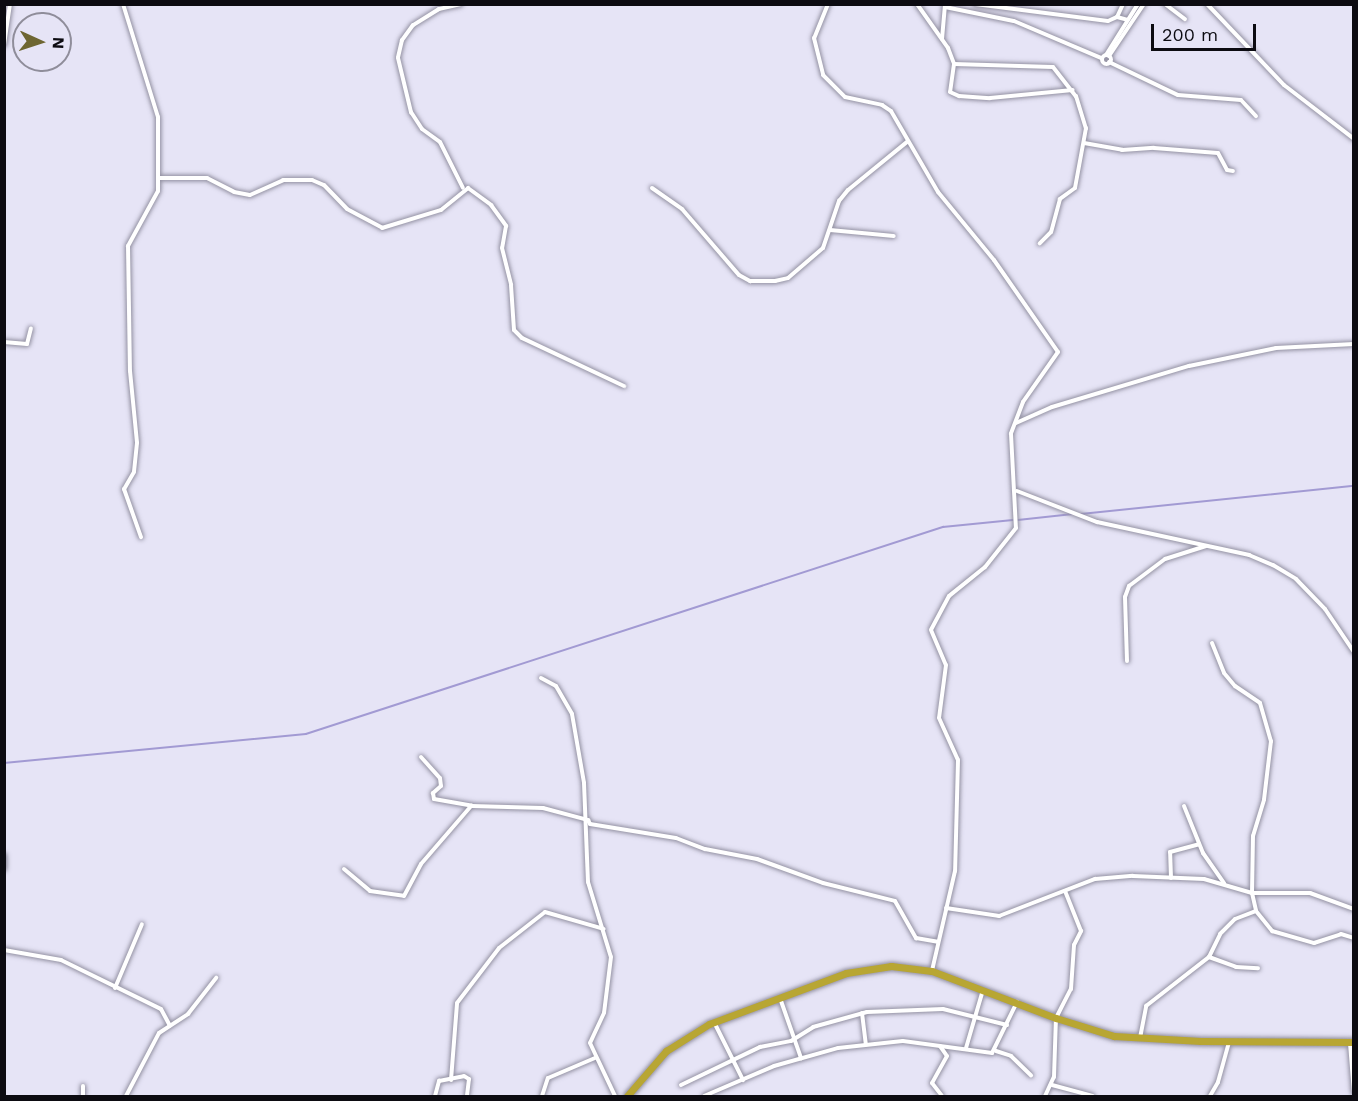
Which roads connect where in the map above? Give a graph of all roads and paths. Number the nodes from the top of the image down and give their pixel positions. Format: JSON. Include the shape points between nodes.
{"nodes":[{"id":1,"x":10,"y":4,"type":"edge"},
{"id":2,"x":123,"y":4,"type":"edge"},
{"id":3,"x":461,"y":4,"type":"edge"},
{"id":4,"x":828,"y":4,"type":"edge"},
{"id":5,"x":917,"y":4,"type":"edge"},
{"id":6,"x":975,"y":4,"type":"edge"},
{"id":7,"x":1123,"y":4,"type":"edge"},
{"id":8,"x":1138,"y":4,"type":"edge"},
{"id":9,"x":1144,"y":4,"type":"edge"},
{"id":10,"x":1165,"y":4,"type":"edge"},
{"id":11,"x":1207,"y":4,"type":"edge"},
{"id":12,"x":945,"y":6,"type":"edge"},
{"id":13,"x":1117,"y":17,"type":"junction"},
{"id":14,"x":1185,"y":19,"type":"dead end"},
{"id":15,"x":1128,"y":21,"type":"junction"},
{"id":16,"x":942,"y":39,"type":"junction"},
{"id":17,"x":4,"y":45,"type":"edge"},
{"id":18,"x":1108,"y":55,"type":"junction"},
{"id":19,"x":1101,"y":58,"type":"junction"},
{"id":20,"x":1109,"y":62,"type":"junction"},
{"id":21,"x":954,"y":64,"type":"junction"},
{"id":22,"x":1073,"y":90,"type":"junction"},
{"id":23,"x":1256,"y":116,"type":"dead end"},
{"id":24,"x":1353,"y":139,"type":"edge"},
{"id":25,"x":908,"y":141,"type":"junction"},
{"id":26,"x":1084,"y":142,"type":"junction"},
{"id":27,"x":1233,"y":171,"type":"dead end"},
{"id":28,"x":159,"y":178,"type":"junction"},
{"id":29,"x":463,"y":188,"type":"junction"},
{"id":30,"x":652,"y":188,"type":"dead end"},
{"id":31,"x":830,"y":230,"type":"junction"},
{"id":32,"x":894,"y":236,"type":"dead end"},
{"id":33,"x":1040,"y":243,"type":"dead end"},
{"id":34,"x":31,"y":328,"type":"dead end"},
{"id":35,"x":4,"y":342,"type":"edge"},
{"id":36,"x":1353,"y":344,"type":"edge"},
{"id":37,"x":624,"y":386,"type":"dead end"},
{"id":38,"x":1015,"y":423,"type":"junction"},
{"id":39,"x":1017,"y":491,"type":"junction"},
{"id":40,"x":141,"y":537,"type":"dead end"},
{"id":41,"x":1207,"y":546,"type":"junction"},
{"id":42,"x":1212,"y":643,"type":"dead end"},
{"id":43,"x":1353,"y":652,"type":"edge"},
{"id":44,"x":1127,"y":661,"type":"dead end"},
{"id":45,"x":541,"y":678,"type":"dead end"},
{"id":46,"x":421,"y":757,"type":"dead end"},
{"id":47,"x":472,"y":806,"type":"junction"},
{"id":48,"x":1184,"y":806,"type":"dead end"},
{"id":49,"x":588,"y":820,"type":"junction"},
{"id":50,"x":1199,"y":844,"type":"junction"},
{"id":51,"x":4,"y":855,"type":"edge"},
{"id":52,"x":4,"y":869,"type":"edge"},
{"id":53,"x":344,"y":869,"type":"dead end"},
{"id":54,"x":1171,"y":878,"type":"junction"},
{"id":55,"x":1224,"y":883,"type":"junction"},
{"id":56,"x":1065,"y":891,"type":"junction"},
{"id":57,"x":1252,"y":892,"type":"junction"},
{"id":58,"x":946,"y":908,"type":"junction"},
{"id":59,"x":1353,"y":909,"type":"edge"},
{"id":60,"x":1257,"y":911,"type":"junction"},
{"id":61,"x":141,"y":924,"type":"dead end"},
{"id":62,"x":605,"y":929,"type":"junction"},
{"id":63,"x":1353,"y":938,"type":"edge"},
{"id":64,"x":938,"y":942,"type":"junction"},
{"id":65,"x":4,"y":950,"type":"edge"},
{"id":66,"x":1209,"y":957,"type":"junction"},
{"id":67,"x":1258,"y":968,"type":"dead end"},
{"id":68,"x":932,"y":971,"type":"junction"},
{"id":69,"x":216,"y":978,"type":"dead end"},
{"id":70,"x":116,"y":988,"type":"junction"},
{"id":71,"x":983,"y":989,"type":"junction"},
{"id":72,"x":780,"y":997,"type":"junction"},
{"id":73,"x":1017,"y":1002,"type":"junction"},
{"id":74,"x":862,"y":1013,"type":"junction"},
{"id":75,"x":975,"y":1016,"type":"junction"},
{"id":76,"x":1056,"y":1018,"type":"junction"},
{"id":77,"x":714,"y":1021,"type":"junction"},
{"id":78,"x":1007,"y":1025,"type":"junction"},
{"id":79,"x":170,"y":1026,"type":"junction"},
{"id":80,"x":795,"y":1035,"type":"junction"},
{"id":81,"x":1140,"y":1039,"type":"junction"},
{"id":82,"x":1230,"y":1041,"type":"junction"},
{"id":83,"x":1352,"y":1042,"type":"edge"},
{"id":84,"x":866,"y":1044,"type":"junction"},
{"id":85,"x":940,"y":1045,"type":"junction"},
{"id":86,"x":966,"y":1048,"type":"junction"},
{"id":87,"x":996,"y":1051,"type":"junction"},
{"id":88,"x":595,"y":1058,"type":"junction"},
{"id":89,"x":735,"y":1058,"type":"junction"},
{"id":90,"x":801,"y":1058,"type":"junction"},
{"id":91,"x":1031,"y":1075,"type":"dead end"},
{"id":92,"x":451,"y":1080,"type":"junction"},
{"id":93,"x":743,"y":1080,"type":"junction"},
{"id":94,"x":681,"y":1085,"type":"dead end"},
{"id":95,"x":1052,"y":1085,"type":"junction"},
{"id":96,"x":83,"y":1086,"type":"dead end"},
{"id":97,"x":1216,"y":1088,"type":"junction"},
{"id":98,"x":1353,"y":1094,"type":"edge"},
{"id":99,"x":83,"y":1096,"type":"edge"},
{"id":100,"x":126,"y":1096,"type":"edge"},
{"id":101,"x":435,"y":1096,"type":"edge"},
{"id":102,"x":467,"y":1096,"type":"edge"},
{"id":103,"x":542,"y":1096,"type":"edge"},
{"id":104,"x":615,"y":1096,"type":"edge"},
{"id":105,"x":627,"y":1096,"type":"edge"},
{"id":106,"x":705,"y":1096,"type":"edge"},
{"id":107,"x":942,"y":1096,"type":"edge"},
{"id":108,"x":1045,"y":1096,"type":"edge"},
{"id":109,"x":1093,"y":1096,"type":"edge"},
{"id":110,"x":1210,"y":1096,"type":"edge"},
{"id":111,"x":1219,"y":1096,"type":"edge"}],
"edges":[{"from":1,"to":17,"type":"street"},
{"from":2,"to":28,"type":"street","via":[[158,117]]},
{"from":3,"to":29,"type":"street","via":[[439,9],[413,25],[402,39],[398,58],[411,112],[422,129],[440,142]]},
{"from":4,"to":25,"type":"street","via":[[814,38],[823,75],[845,97],[887,108]]},
{"from":5,"to":16,"type":"street","via":[[925,21]]},
{"from":6,"to":13,"type":"street","via":[[1108,21]]},
{"from":7,"to":13,"type":"street"},
{"from":8,"to":15,"type":"street"},
{"from":9,"to":18,"type":"street"},
{"from":10,"to":14,"type":"street"},
{"from":11,"to":24,"type":"street","via":[[1284,85]]},
{"from":12,"to":16,"type":"street"},
{"from":12,"to":19,"type":"street","via":[[1014,21]]},
{"from":13,"to":15,"type":"street"},
{"from":15,"to":18,"type":"street"},
{"from":16,"to":21,"type":"street"},
{"from":18,"to":19,"type":"street"},
{"from":18,"to":20,"type":"street"},
{"from":19,"to":20,"type":"street","via":[[1103,63]]},
{"from":20,"to":23,"type":"street","via":[[1178,95],[1241,100]]},
{"from":21,"to":22,"type":"street","via":[[1050,66]]},
{"from":21,"to":22,"type":"street","via":[[950,92],[959,96],[990,98]]},
{"from":22,"to":26,"type":"street","via":[[1085,124]]},
{"from":25,"to":31,"type":"street","via":[[853,184],[839,201]]},
{"from":25,"to":38,"type":"street","via":[[951,211],[994,260],[1058,352],[1023,402]]},
{"from":26,"to":27,"type":"street","via":[[1122,150],[1218,153],[1227,170]]},
{"from":26,"to":33,"type":"street","via":[[1074,191],[1060,199],[1051,232]]},
{"from":28,"to":29,"type":"street","via":[[207,178],[234,192],[250,195],[283,180],[312,180],[324,185],[346,209],[382,228],[441,210]]},
{"from":28,"to":40,"type":"street","via":[[154,198],[128,246],[130,371],[137,443],[134,472],[124,489]]},
{"from":29,"to":37,"type":"street","via":[[485,199],[507,226],[502,248],[512,285],[514,330]]},
{"from":30,"to":31,"type":"street","via":[[682,209],[739,275],[750,282],[788,278],[823,248]]},
{"from":31,"to":32,"type":"street"},
{"from":34,"to":35,"type":"street","via":[[27,344]]},
{"from":36,"to":38,"type":"street","via":[[1276,348],[1189,366],[1052,407]]},
{"from":38,"to":39,"type":"street","via":[[1010,447]]},
{"from":39,"to":41,"type":"street","via":[[1097,522]]},
{"from":39,"to":58,"type":"street","via":[[1018,522],[1011,538],[985,567],[952,592],[931,630],[946,666],[939,718],[958,760],[955,872]]},
{"from":41,"to":43,"type":"street","via":[[1255,557],[1296,579],[1325,609]]},
{"from":41,"to":44,"type":"street","via":[[1165,559],[1129,586],[1125,597]]},
{"from":42,"to":57,"type":"street","via":[[1230,680],[1260,703],[1270,741],[1264,800],[1252,836]]},
{"from":45,"to":49,"type":"street","via":[[556,686],[572,714]]},
{"from":46,"to":47,"type":"street","via":[[440,778],[441,786],[433,793],[434,799]]},
{"from":47,"to":49,"type":"street","via":[[543,808]]},
{"from":47,"to":53,"type":"street","via":[[421,864],[404,896],[370,891]]},
{"from":48,"to":50,"type":"street"},
{"from":49,"to":62,"type":"street","via":[[587,874]]},
{"from":49,"to":64,"type":"street","via":[[609,828],[676,838],[705,849],[757,859],[823,883],[895,901],[916,938]]},
{"from":50,"to":54,"type":"street","via":[[1170,852]]},
{"from":50,"to":55,"type":"street"},
{"from":51,"to":52,"type":"street"},
{"from":54,"to":55,"type":"street"},
{"from":54,"to":56,"type":"street","via":[[1102,877]]},
{"from":55,"to":57,"type":"street"},
{"from":56,"to":58,"type":"street","via":[[999,916]]},
{"from":56,"to":76,"type":"street","via":[[1081,931],[1074,945],[1071,989]]},
{"from":57,"to":59,"type":"street","via":[[1310,893]]},
{"from":57,"to":60,"type":"street"},
{"from":58,"to":64,"type":"street"},
{"from":60,"to":63,"type":"street","via":[[1272,930],[1314,944],[1341,934]]},
{"from":60,"to":66,"type":"street","via":[[1251,916],[1239,916],[1223,930]]},
{"from":61,"to":70,"type":"street"},
{"from":62,"to":88,"type":"street","via":[[611,957],[604,1013],[590,1043]]},
{"from":62,"to":92,"type":"street","via":[[545,912],[498,948],[457,1003]]},
{"from":64,"to":68,"type":"street"},
{"from":65,"to":70,"type":"street","via":[[61,960]]},
{"from":66,"to":67,"type":"street","via":[[1236,967]]},
{"from":66,"to":81,"type":"street","via":[[1146,1005]]},
{"from":68,"to":71,"type":"highway"},
{"from":68,"to":72,"type":"highway","via":[[891,966],[859,970]]},
{"from":69,"to":79,"type":"street","via":[[188,1014]]},
{"from":70,"to":79,"type":"street","via":[[161,1009]]},
{"from":71,"to":73,"type":"highway"},
{"from":71,"to":75,"type":"street"},
{"from":72,"to":77,"type":"highway"},
{"from":72,"to":80,"type":"street"},
{"from":73,"to":76,"type":"highway"},
{"from":73,"to":78,"type":"street"},
{"from":74,"to":75,"type":"street","via":[[918,1008]]},
{"from":74,"to":80,"type":"street"},
{"from":74,"to":84,"type":"street"},
{"from":75,"to":78,"type":"street"},
{"from":75,"to":86,"type":"street"},
{"from":76,"to":81,"type":"highway"},
{"from":76,"to":95,"type":"street"},
{"from":77,"to":89,"type":"street"},
{"from":77,"to":105,"type":"highway","via":[[666,1051]]},
{"from":78,"to":87,"type":"street"},
{"from":79,"to":100,"type":"street","via":[[148,1049]]},
{"from":80,"to":89,"type":"street","via":[[791,1041],[780,1041]]},
{"from":80,"to":90,"type":"street"},
{"from":81,"to":82,"type":"highway"},
{"from":82,"to":83,"type":"highway"},
{"from":82,"to":97,"type":"street"},
{"from":83,"to":98,"type":"street"},
{"from":84,"to":85,"type":"street","via":[[903,1041]]},
{"from":84,"to":90,"type":"street"},
{"from":85,"to":86,"type":"street"},
{"from":85,"to":107,"type":"street","via":[[947,1056],[932,1083]]},
{"from":86,"to":87,"type":"street"},
{"from":87,"to":91,"type":"street","via":[[1011,1056]]},
{"from":88,"to":103,"type":"street","via":[[548,1078]]},
{"from":88,"to":104,"type":"street"},
{"from":89,"to":93,"type":"street"},
{"from":89,"to":94,"type":"street"},
{"from":90,"to":93,"type":"street"},
{"from":92,"to":101,"type":"street","via":[[439,1080]]},
{"from":92,"to":102,"type":"street","via":[[468,1078]]},
{"from":93,"to":106,"type":"street"},
{"from":95,"to":108,"type":"street"},
{"from":95,"to":109,"type":"street"},
{"from":96,"to":99,"type":"street"},
{"from":97,"to":110,"type":"street"},
{"from":97,"to":111,"type":"street"}]}
